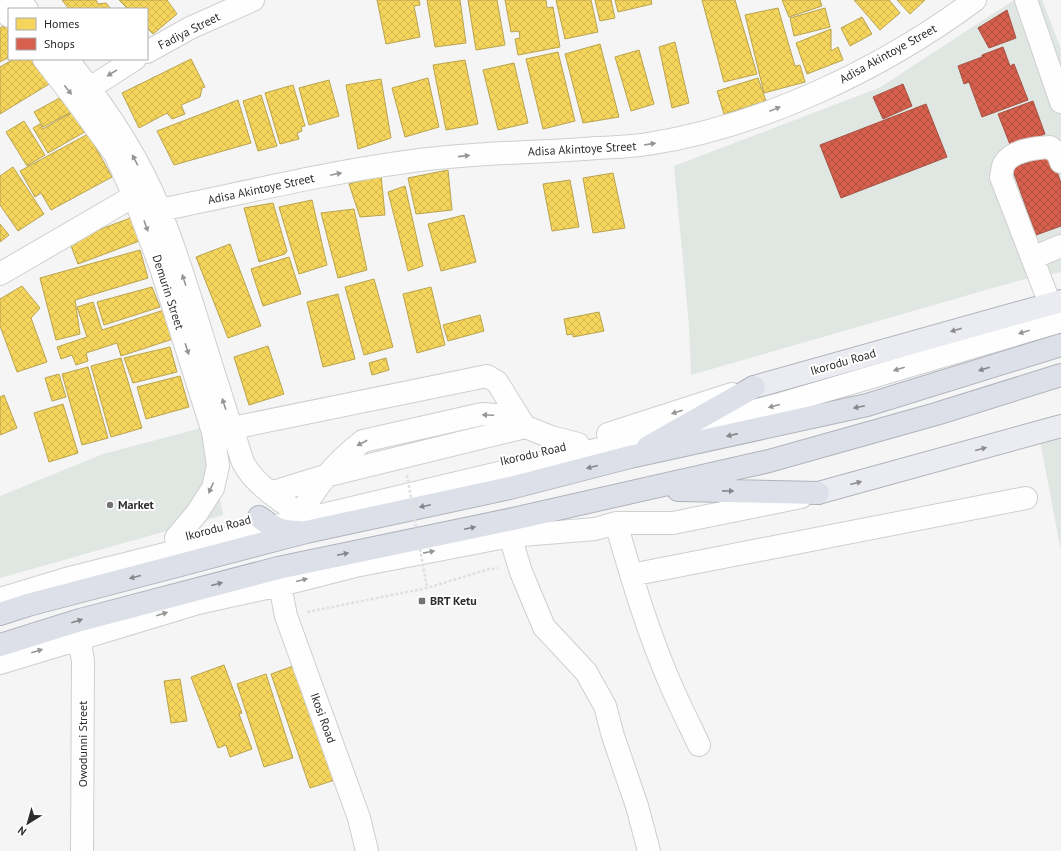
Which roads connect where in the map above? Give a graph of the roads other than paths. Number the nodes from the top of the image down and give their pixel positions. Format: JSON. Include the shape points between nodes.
{"nodes":[{"id":1,"x":253,"y":0,"type":"edge"},
{"id":2,"x":975,"y":0,"type":"edge"},
{"id":3,"x":1026,"y":0,"type":"edge"},
{"id":4,"x":0,"y":6,"type":"edge"},
{"id":5,"x":23,"y":6,"type":"edge"},
{"id":6,"x":148,"y":51,"type":"edge"},
{"id":7,"x":45,"y":60,"type":"edge"},
{"id":8,"x":68,"y":60,"type":"edge"},
{"id":9,"x":133,"y":60,"type":"edge"},
{"id":10,"x":90,"y":88,"type":"junction"},
{"id":11,"x":1061,"y":102,"type":"edge"},
{"id":12,"x":1061,"y":162,"type":"edge"},
{"id":13,"x":134,"y":196,"type":"junction"},
{"id":14,"x":160,"y":210,"type":"junction"},
{"id":15,"x":1061,"y":246,"type":"edge"},
{"id":16,"x":1032,"y":258,"type":"junction"},
{"id":17,"x":0,"y":274,"type":"edge"},
{"id":18,"x":1057,"y":308,"type":"edge"},
{"id":19,"x":1061,"y":345,"type":"edge"},
{"id":20,"x":1061,"y":375,"type":"edge"},
{"id":21,"x":1061,"y":384,"type":"edge"},
{"id":22,"x":754,"y":387,"type":"junction"},
{"id":23,"x":1061,"y":426,"type":"edge"},
{"id":24,"x":525,"y":427,"type":"junction"},
{"id":25,"x":222,"y":430,"type":"junction"},
{"id":26,"x":675,"y":431,"type":"junction"},
{"id":27,"x":551,"y":437,"type":"junction"},
{"id":28,"x":578,"y":444,"type":"junction"},
{"id":29,"x":630,"y":457,"type":"junction"},
{"id":30,"x":647,"y":489,"type":"junction"},
{"id":31,"x":270,"y":493,"type":"junction"},
{"id":32,"x":818,"y":493,"type":"junction"},
{"id":33,"x":1026,"y":498,"type":"dead end"},
{"id":34,"x":306,"y":506,"type":"junction"},
{"id":35,"x":265,"y":522,"type":"junction"},
{"id":36,"x":616,"y":523,"type":"junction"},
{"id":37,"x":510,"y":536,"type":"junction"},
{"id":38,"x":176,"y":538,"type":"junction"},
{"id":39,"x":631,"y":575,"type":"junction"},
{"id":40,"x":280,"y":585,"type":"junction"},
{"id":41,"x":0,"y":588,"type":"edge"},
{"id":42,"x":0,"y":600,"type":"edge"},
{"id":43,"x":0,"y":614,"type":"edge"},
{"id":44,"x":79,"y":638,"type":"junction"},
{"id":45,"x":0,"y":645,"type":"edge"},
{"id":46,"x":0,"y":663,"type":"edge"},
{"id":47,"x":699,"y":744,"type":"dead end"},
{"id":48,"x":82,"y":851,"type":"edge"},
{"id":49,"x":367,"y":851,"type":"edge"},
{"id":50,"x":649,"y":851,"type":"edge"}],
"edges":[{"from":1,"to":6,"type":"street","name":"Fadiya Street","via":[[190,28]]},
{"from":14,"to":2,"type":"street","name":"Adisa Akintoye Street","one_way":true,"via":[[414,160],[647,145],[702,134],[762,115],[877,63],[943,24]]},
{"from":3,"to":11,"type":"street"},
{"from":4,"to":5,"type":"street"},
{"from":7,"to":13,"type":"street","name":"Demurin Street","one_way":true,"via":[[114,154]]},
{"from":8,"to":10,"type":"street","name":"Demurin Street"},
{"from":9,"to":10,"type":"street","one_way":true},
{"from":14,"to":10,"type":"street","name":"Demurin Street","one_way":true,"via":[[128,146]]},
{"from":12,"to":16,"type":"street","via":[[1058,154],[1050,147],[1011,155],[1003,166],[1001,177]]},
{"from":13,"to":17,"type":"street"},
{"from":13,"to":25,"type":"street","name":"Demurin Street","one_way":true},
{"from":25,"to":14,"type":"street","name":"Demurin Street","one_way":true,"via":[[179,262]]},
{"from":15,"to":16,"type":"street"},
{"from":16,"to":18,"type":"street"},
{"from":18,"to":22,"type":"main road","name":"Ikorodu Road","one_way":true},
{"from":18,"to":26,"type":"street","one_way":true,"via":[[777,405]]},
{"from":19,"to":29,"type":"highway","name":"Ikorodu Road","one_way":true,"via":[[867,405]]},
{"from":20,"to":30,"type":"highway","via":[[936,414],[769,461]]},
{"from":21,"to":30,"type":"street","via":[[782,465]]},
{"from":22,"to":26,"type":"highway"},
{"from":22,"to":28,"type":"street","name":"Ikorodu Road","one_way":true},
{"from":32,"to":23,"type":"main road","one_way":true},
{"from":24,"to":25,"type":"street","via":[[497,382],[487,376]]},
{"from":24,"to":27,"type":"street"},
{"from":24,"to":34,"type":"street","one_way":true,"via":[[496,415],[482,414],[363,441],[351,450]]},
{"from":25,"to":31,"type":"street","name":"Demurin Street","via":[[244,464]]},
{"from":25,"to":38,"type":"street","name":"Demurin Street","one_way":true,"via":[[218,466],[212,488],[197,513]]},
{"from":26,"to":29,"type":"highway"},
{"from":26,"to":34,"type":"street"},
{"from":27,"to":28,"type":"street"},
{"from":27,"to":34,"type":"street"},
{"from":28,"to":34,"type":"street","name":"Ikorodu Road"},
{"from":29,"to":34,"type":"highway","name":"Ikorodu Road","one_way":true,"via":[[510,488]]},
{"from":30,"to":32,"type":"highway","one_way":true},
{"from":45,"to":30,"type":"highway","one_way":true,"via":[[80,620],[278,568]]},
{"from":31,"to":34,"type":"street","name":"Demurin Street"},
{"from":31,"to":34,"type":"street"},
{"from":32,"to":36,"type":"street","via":[[673,523]]},
{"from":33,"to":39,"type":"street"},
{"from":34,"to":35,"type":"highway","via":[[286,532]]},
{"from":34,"to":43,"type":"highway","name":"Ikorodu Road","one_way":true},
{"from":35,"to":38,"type":"street","name":"Ikorodu Road"},
{"from":35,"to":42,"type":"street"},
{"from":36,"to":37,"type":"street","via":[[595,529]]},
{"from":36,"to":39,"type":"street"},
{"from":40,"to":37,"type":"street","one_way":true,"via":[[355,566]]},
{"from":37,"to":50,"type":"street","via":[[518,564],[544,627],[586,672],[605,706]]},
{"from":38,"to":41,"type":"street","name":"Ikorodu Road"},
{"from":39,"to":47,"type":"street","via":[[673,690]]},
{"from":44,"to":40,"type":"street","one_way":true,"via":[[198,603]]},
{"from":40,"to":49,"type":"street","name":"Ikosi Road","via":[[286,616],[359,818]]},
{"from":46,"to":44,"type":"street","one_way":true},
{"from":44,"to":48,"type":"street","name":"Owodunni Street","via":[[83,660]]}]}
